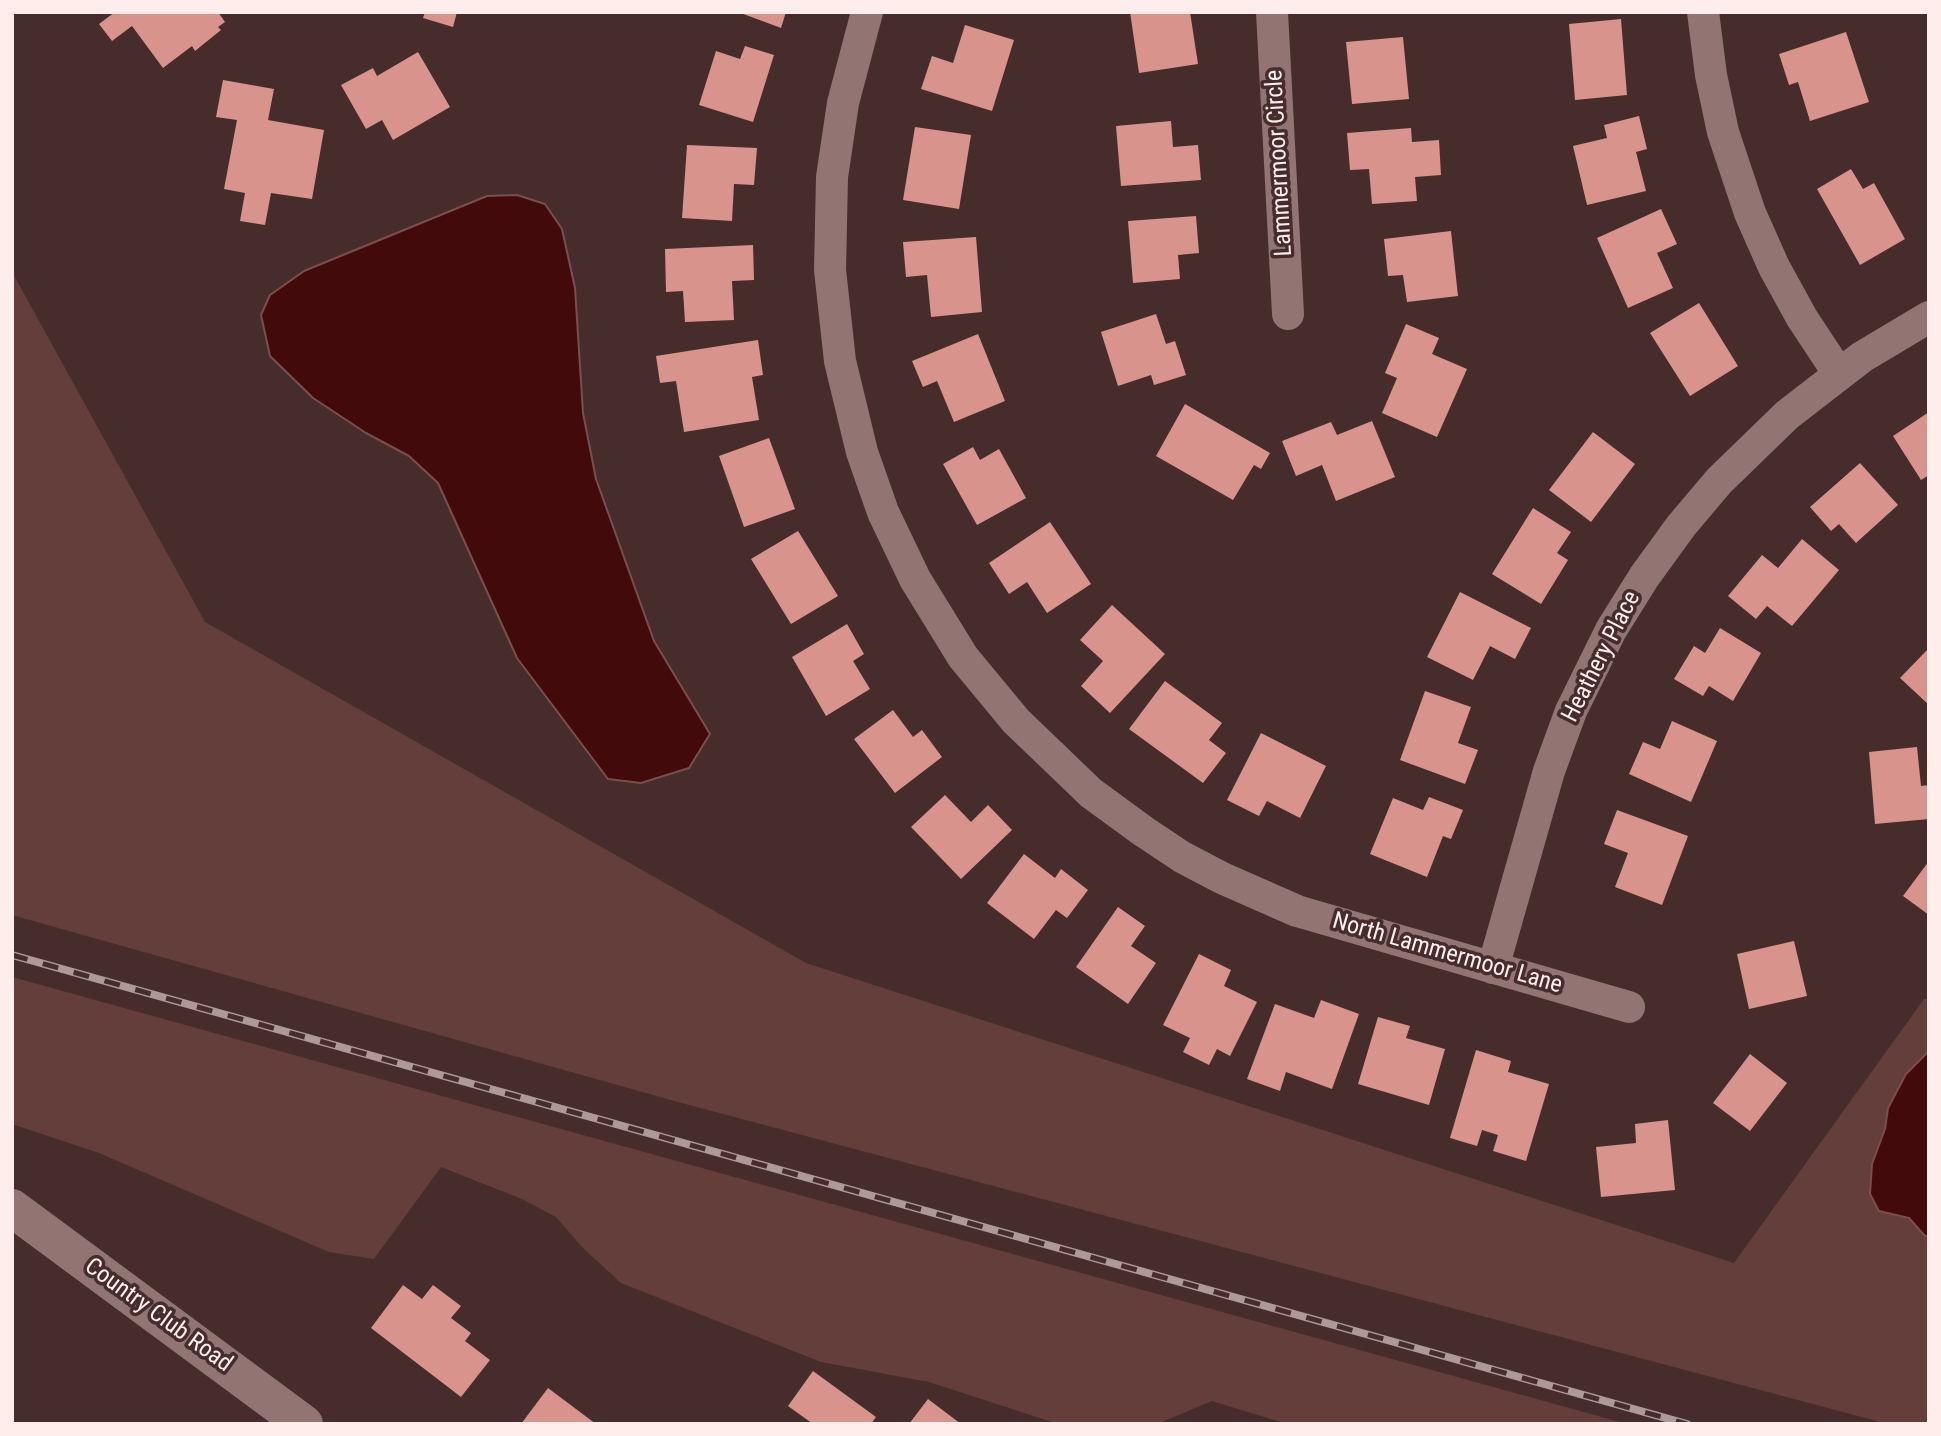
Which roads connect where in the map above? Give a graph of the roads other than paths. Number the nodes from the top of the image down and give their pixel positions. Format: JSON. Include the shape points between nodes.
{"nodes":[{"id":1,"x":867,"y":12,"type":"edge"},
{"id":2,"x":1272,"y":12,"type":"edge"},
{"id":3,"x":1703,"y":12,"type":"edge"},
{"id":4,"x":1289,"y":314,"type":"dead end"},
{"id":5,"x":1929,"y":317,"type":"edge"},
{"id":6,"x":1839,"y":374,"type":"junction"},
{"id":7,"x":1493,"y":968,"type":"junction"},
{"id":8,"x":1629,"y":1007,"type":"dead end"},
{"id":9,"x":12,"y":1208,"type":"edge"},
{"id":10,"x":304,"y":1424,"type":"edge"}],
"edges":[{"from":1,"to":7,"type":"street","name":"North Lammermoor Lane","via":[[848,76],[835,149],[830,270],[836,334],[847,398],[867,469],[894,538],[963,657],[1044,751],[1091,793],[1182,857],[1297,911]]},
{"from":2,"to":4,"type":"street","name":"Lammermoor Circle"},
{"from":3,"to":6,"type":"street","via":[[1723,132],[1750,213],[1782,283]]},
{"from":5,"to":6,"type":"street","name":"Heathery Place"},
{"from":6,"to":7,"type":"street","name":"Heathery Place","via":[[1787,415],[1719,481],[1644,577],[1611,630],[1571,711],[1549,771]]},
{"from":7,"to":8,"type":"street","name":"North Lammermoor Lane"},
{"from":9,"to":10,"type":"main road","name":"Country Club Road"}]}
